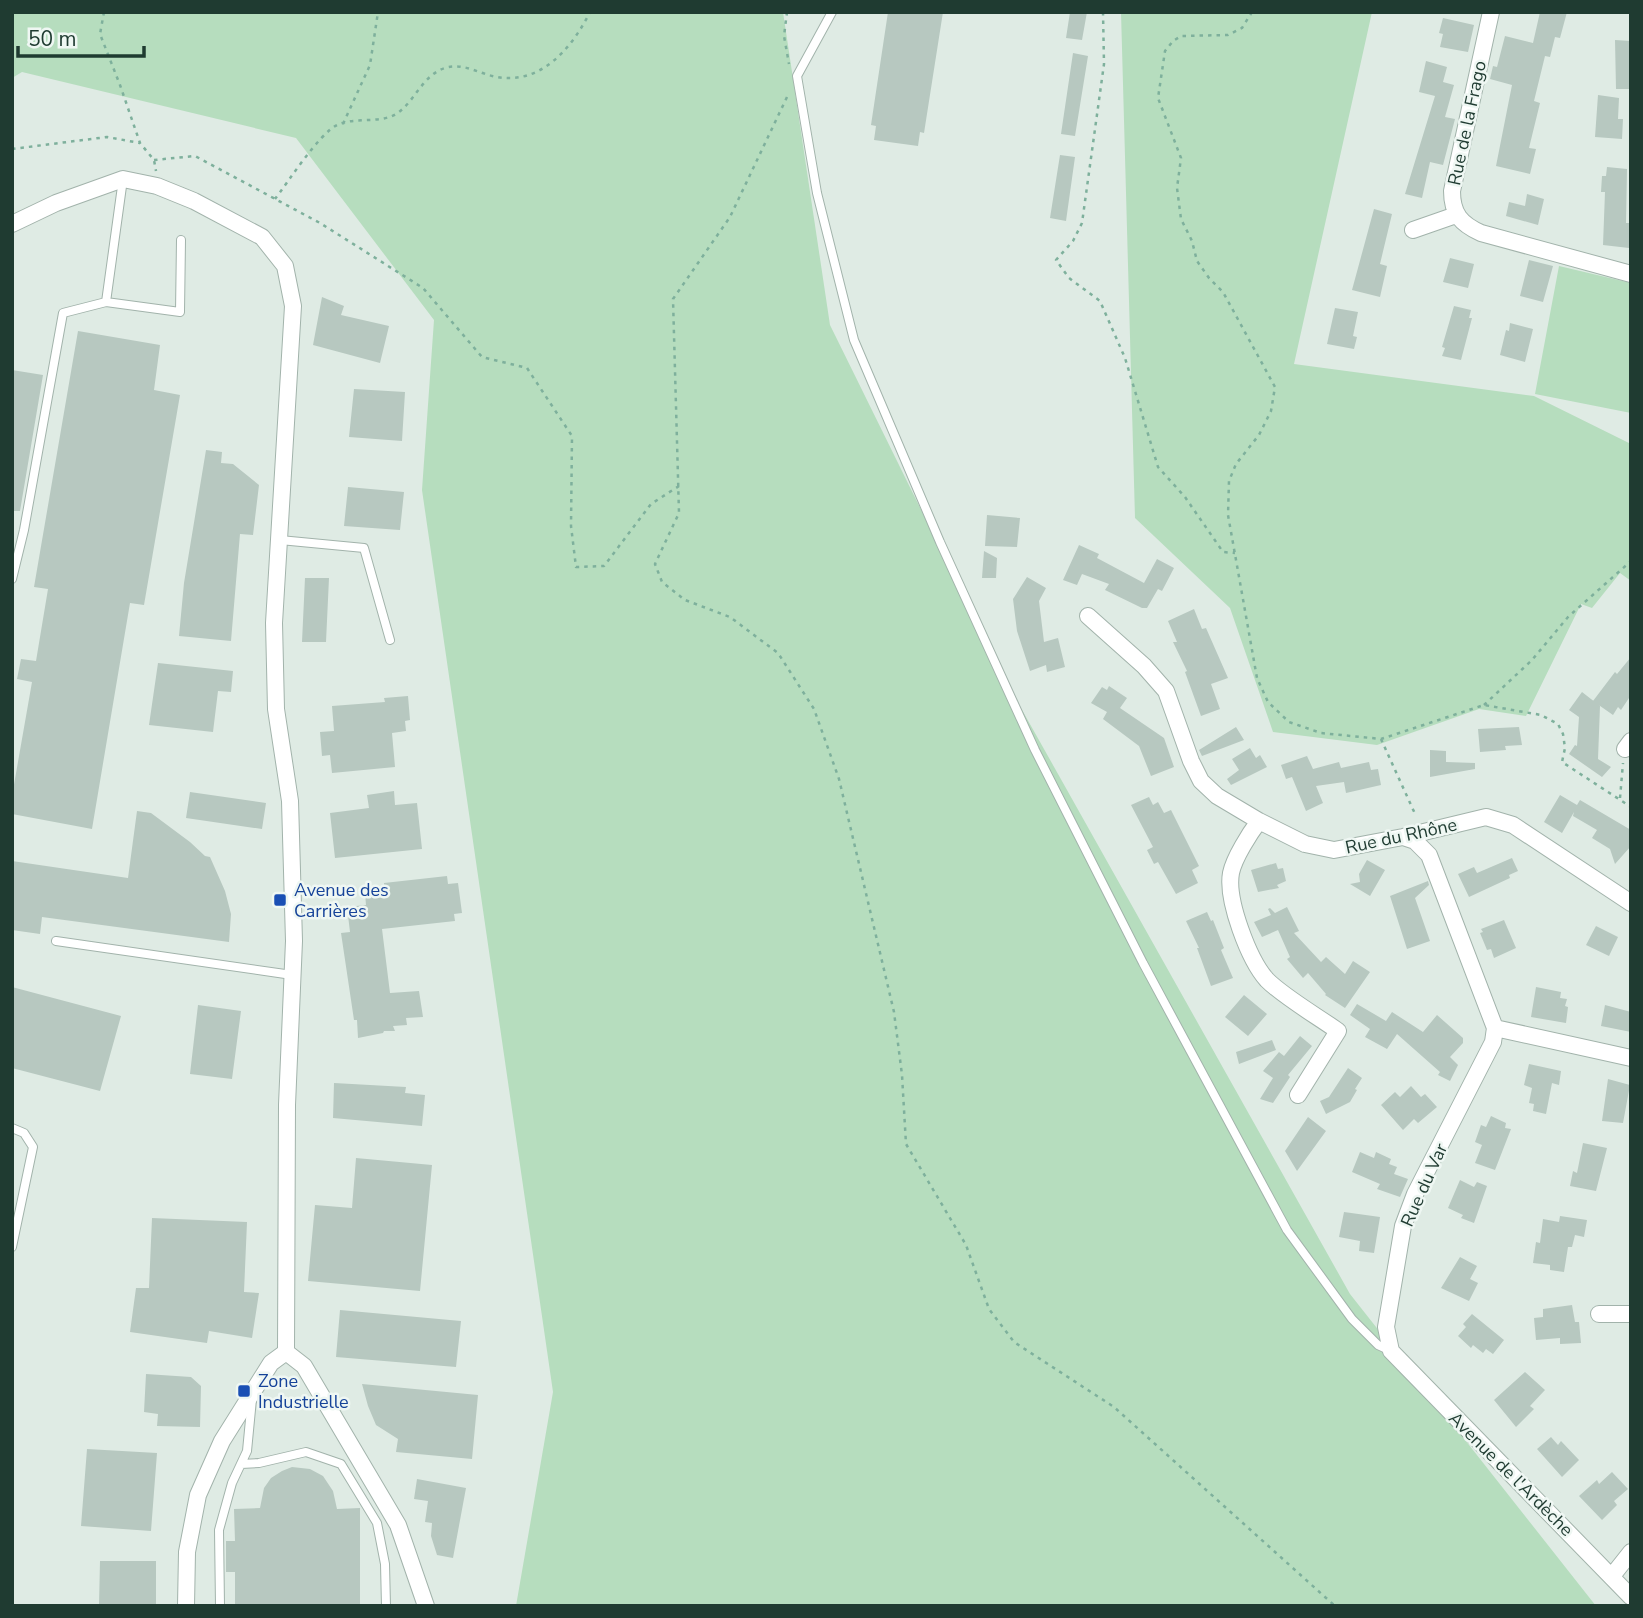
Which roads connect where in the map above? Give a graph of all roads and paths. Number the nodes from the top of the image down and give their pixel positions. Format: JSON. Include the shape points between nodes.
{"nodes":[{"id":1,"x":104,"y":12,"type":"edge"},
{"id":2,"x":378,"y":12,"type":"edge"},
{"id":3,"x":590,"y":12,"type":"edge"},
{"id":4,"x":787,"y":12,"type":"edge"},
{"id":5,"x":832,"y":12,"type":"edge"},
{"id":6,"x":1103,"y":12,"type":"edge"},
{"id":7,"x":1252,"y":12,"type":"edge"},
{"id":8,"x":1491,"y":12,"type":"edge"},
{"id":9,"x":797,"y":76,"type":"junction"},
{"id":10,"x":343,"y":124,"type":"junction"},
{"id":11,"x":140,"y":144,"type":"junction"},
{"id":12,"x":12,"y":149,"type":"edge"},
{"id":13,"x":155,"y":160,"type":"junction"},
{"id":14,"x":123,"y":179,"type":"junction"},
{"id":15,"x":157,"y":186,"type":"junction"},
{"id":16,"x":275,"y":199,"type":"junction"},
{"id":17,"x":1456,"y":215,"type":"junction"},
{"id":18,"x":12,"y":224,"type":"edge"},
{"id":19,"x":1413,"y":230,"type":"dead end"},
{"id":20,"x":181,"y":240,"type":"dead end"},
{"id":21,"x":1631,"y":274,"type":"edge"},
{"id":22,"x":106,"y":302,"type":"junction"},
{"id":23,"x":678,"y":486,"type":"junction"},
{"id":24,"x":279,"y":540,"type":"junction"},
{"id":25,"x":1235,"y":553,"type":"junction"},
{"id":26,"x":1631,"y":561,"type":"edge"},
{"id":27,"x":12,"y":579,"type":"edge"},
{"id":28,"x":1088,"y":616,"type":"dead end"},
{"id":29,"x":390,"y":640,"type":"dead end"},
{"id":30,"x":1484,"y":705,"type":"junction"},
{"id":31,"x":1381,"y":739,"type":"junction"},
{"id":32,"x":1628,"y":745,"type":"edge"},
{"id":33,"x":1620,"y":800,"type":"junction"},
{"id":34,"x":1631,"y":807,"type":"edge"},
{"id":35,"x":1259,"y":821,"type":"junction"},
{"id":36,"x":1446,"y":827,"type":"junction"},
{"id":37,"x":1423,"y":832,"type":"junction"},
{"id":38,"x":1404,"y":837,"type":"junction"},
{"id":39,"x":1429,"y":855,"type":"junction"},
{"id":40,"x":1631,"y":903,"type":"edge"},
{"id":41,"x":56,"y":941,"type":"dead end"},
{"id":42,"x":292,"y":975,"type":"junction"},
{"id":43,"x":1495,"y":1028,"type":"junction"},
{"id":44,"x":1631,"y":1058,"type":"edge"},
{"id":45,"x":1298,"y":1095,"type":"dead end"},
{"id":46,"x":12,"y":1128,"type":"edge"},
{"id":47,"x":12,"y":1247,"type":"edge"},
{"id":48,"x":1599,"y":1314,"type":"dead end"},
{"id":49,"x":1631,"y":1314,"type":"edge"},
{"id":50,"x":1391,"y":1351,"type":"junction"},
{"id":51,"x":286,"y":1352,"type":"junction"},
{"id":52,"x":253,"y":1393,"type":"junction"},
{"id":53,"x":241,"y":1464,"type":"junction"},
{"id":54,"x":1631,"y":1552,"type":"edge"},
{"id":55,"x":1612,"y":1576,"type":"junction"},
{"id":56,"x":1631,"y":1597,"type":"edge"},
{"id":57,"x":186,"y":1606,"type":"edge"},
{"id":58,"x":220,"y":1606,"type":"edge"},
{"id":59,"x":386,"y":1606,"type":"edge"},
{"id":60,"x":426,"y":1606,"type":"edge"},
{"id":61,"x":1335,"y":1606,"type":"edge"}],
"edges":[{"from":1,"to":11,"type":"path","via":[[100,34]]},
{"from":2,"to":10,"type":"path","via":[[370,65]]},
{"from":3,"to":10,"type":"path","via":[[577,38],[554,61],[528,77],[497,77],[465,67],[445,67],[428,78],[399,112]]},
{"from":4,"to":9,"type":"path","via":[[787,61]]},
{"from":5,"to":9,"type":"lane"},
{"from":6,"to":25,"type":"path","via":[[1104,64],[1082,223],[1056,260],[1069,278],[1100,301],[1125,358],[1158,467],[1223,552]]},
{"from":7,"to":25,"type":"path","via":[[1242,28],[1228,35],[1181,36],[1173,41],[1165,51],[1158,98],[1181,158],[1177,188],[1181,219],[1198,261],[1223,292],[1275,387],[1271,411],[1229,481],[1228,515]]},
{"from":8,"to":17,"type":"street","name":"Rue de la Frago","via":[[1452,191]]},
{"from":9,"to":23,"type":"path","via":[[730,217],[673,299]]},
{"from":9,"to":50,"type":"lane","via":[[817,193],[854,340],[1035,750],[1149,975],[1287,1230],[1352,1319],[1378,1345]]},
{"from":10,"to":16,"type":"path","via":[[318,143]]},
{"from":11,"to":12,"type":"path","via":[[107,137]]},
{"from":11,"to":13,"type":"path"},
{"from":13,"to":15,"type":"path"},
{"from":13,"to":16,"type":"path","via":[[195,156]]},
{"from":14,"to":15,"type":"street"},
{"from":14,"to":18,"type":"street"},
{"from":14,"to":22,"type":"lane"},
{"from":15,"to":24,"type":"street","via":[[262,237],[285,265],[293,306]]},
{"from":16,"to":23,"type":"path","via":[[423,288],[482,357],[527,368],[572,436],[571,526],[576,567],[604,566],[651,503]]},
{"from":17,"to":19,"type":"street"},
{"from":17,"to":21,"type":"street","via":[[1481,233]]},
{"from":20,"to":22,"type":"lane","via":[[180,312]]},
{"from":22,"to":27,"type":"lane","via":[[63,313]]},
{"from":23,"to":61,"type":"path","via":[[679,513],[655,564],[662,582],[684,600],[730,617],[778,653],[814,709],[839,779],[894,1012],[906,1144],[967,1245],[989,1309],[1014,1342],[1114,1407]]},
{"from":24,"to":29,"type":"lane","via":[[364,548]]},
{"from":24,"to":42,"type":"street","via":[[274,623],[276,709],[290,801]]},
{"from":25,"to":31,"type":"path","via":[[1257,678],[1268,702],[1289,722],[1321,733]]},
{"from":26,"to":30,"type":"path","via":[[1568,617],[1532,660]]},
{"from":28,"to":35,"type":"street","name":"Rue du Rhône","via":[[1166,691],[1201,781]]},
{"from":30,"to":31,"type":"path"},
{"from":30,"to":33,"type":"path","via":[[1541,715],[1558,724],[1563,734],[1562,762]]},
{"from":31,"to":37,"type":"path"},
{"from":32,"to":33,"type":"path"},
{"from":33,"to":34,"type":"path"},
{"from":35,"to":38,"type":"street","name":"Rue du Rhône","via":[[1305,844],[1334,850]]},
{"from":35,"to":45,"type":"street","via":[[1231,873],[1236,914],[1257,966],[1269,982],[1338,1031]]},
{"from":36,"to":37,"type":"street","name":"Rue du Rhône"},
{"from":36,"to":39,"type":"street","via":[[1436,834]]},
{"from":36,"to":40,"type":"street","name":"Rue du Rhône","via":[[1486,817],[1513,825]]},
{"from":37,"to":38,"type":"street","name":"Rue du Rhône"},
{"from":38,"to":39,"type":"street"},
{"from":39,"to":43,"type":"street"},
{"from":41,"to":42,"type":"lane"},
{"from":42,"to":51,"type":"street"},
{"from":43,"to":44,"type":"street"},
{"from":43,"to":50,"type":"street","name":"Rue du Var","via":[[1493,1042],[1403,1226],[1386,1327]]},
{"from":46,"to":47,"type":"lane","via":[[24,1133],[33,1147]]},
{"from":48,"to":49,"type":"street"},
{"from":50,"to":55,"type":"street","name":"Avenue de l'Ardèche"},
{"from":51,"to":52,"type":"street","via":[[271,1363]]},
{"from":51,"to":60,"type":"street","via":[[304,1366],[398,1525]]},
{"from":52,"to":53,"type":"lane","via":[[248,1444]]},
{"from":52,"to":57,"type":"street","via":[[222,1441],[198,1495],[187,1552]]},
{"from":53,"to":58,"type":"lane","via":[[219,1530]]},
{"from":53,"to":59,"type":"lane","via":[[306,1452],[341,1464],[377,1523],[385,1564]]},
{"from":54,"to":55,"type":"street"},
{"from":55,"to":56,"type":"street","name":"Avenue de l'Ardèche"}]}
